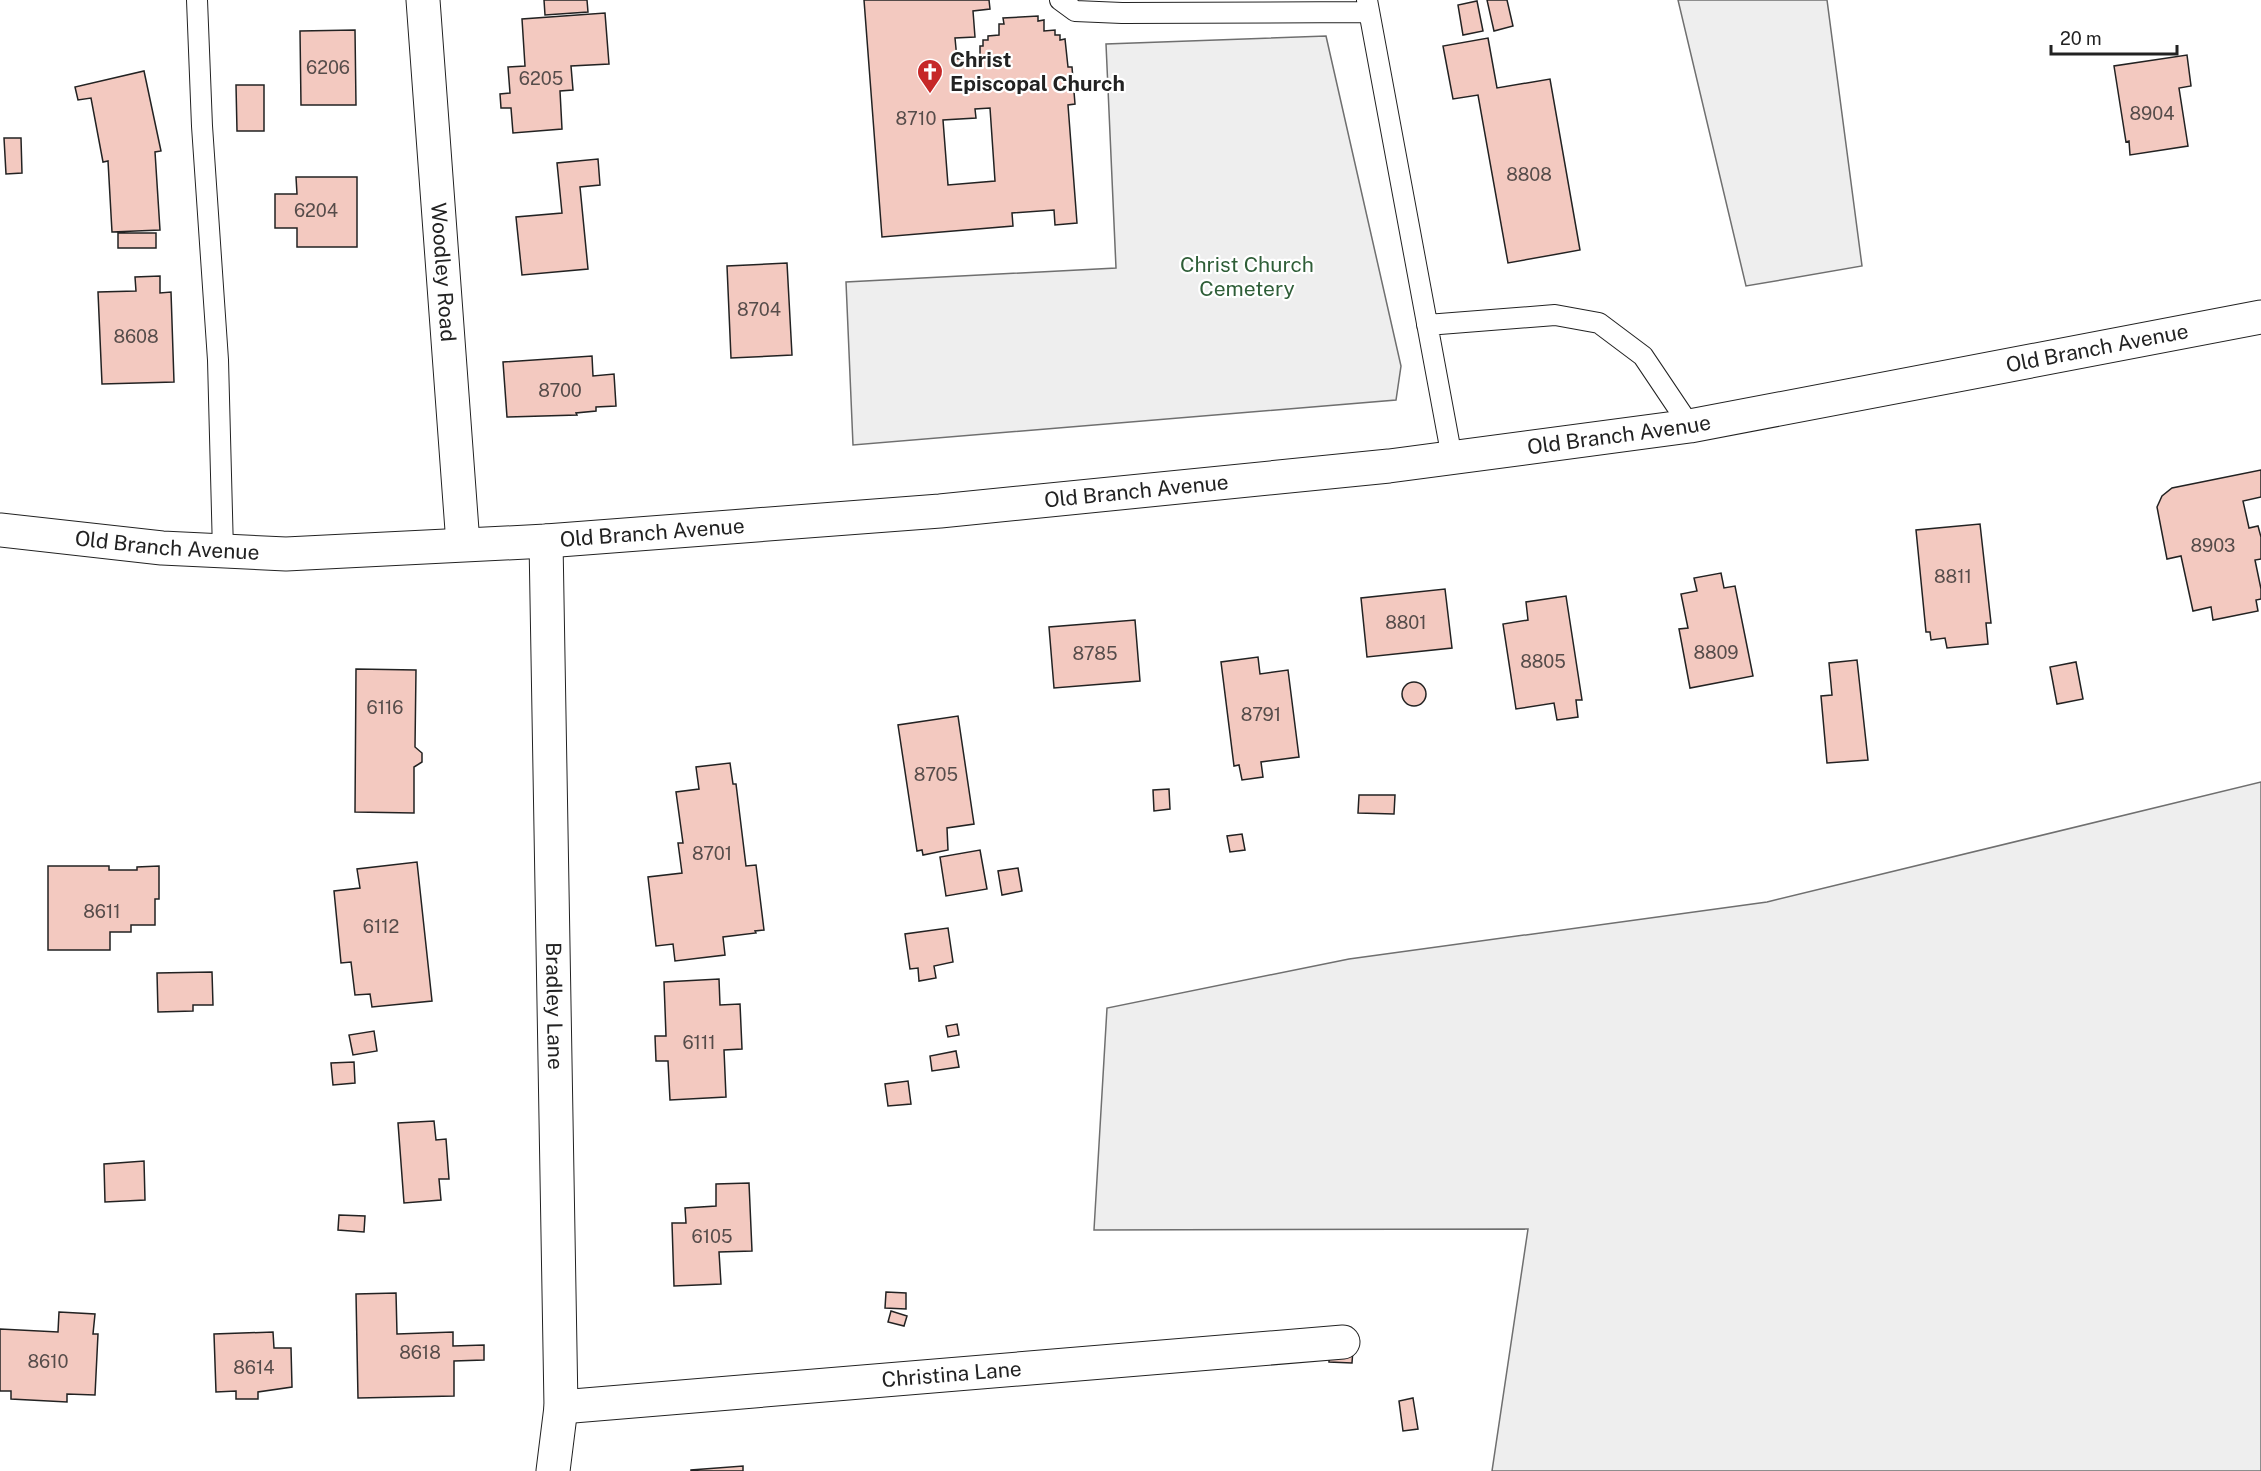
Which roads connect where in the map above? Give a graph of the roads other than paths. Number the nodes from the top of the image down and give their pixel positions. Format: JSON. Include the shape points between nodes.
{"nodes":[{"id":1,"x":197,"y":0,"type":"edge"},
{"id":2,"x":423,"y":0,"type":"edge"},
{"id":3,"x":1060,"y":0,"type":"edge"},
{"id":4,"x":1368,"y":6,"type":"edge"},
{"id":5,"x":2261,"y":317,"type":"edge"},
{"id":6,"x":1427,"y":325,"type":"junction"},
{"id":7,"x":1690,"y":426,"type":"junction"},
{"id":8,"x":1452,"y":458,"type":"junction"},
{"id":9,"x":0,"y":530,"type":"edge"},
{"id":10,"x":546,"y":541,"type":"junction"},
{"id":11,"x":463,"y":544,"type":"junction"},
{"id":12,"x":223,"y":551,"type":"junction"},
{"id":13,"x":1343,"y":1342,"type":"dead end"},
{"id":14,"x":561,"y":1407,"type":"junction"},
{"id":15,"x":554,"y":1471,"type":"edge"}],
"edges":[{"from":1,"to":12,"type":"lane","via":[[218,360]]},
{"from":2,"to":11,"type":"main road","name":"Woodley Road"},
{"from":3,"to":4,"type":"lane","via":[[1075,11],[1122,13]]},
{"from":4,"to":6,"type":"lane"},
{"from":5,"to":7,"type":"main road","name":"Old Branch Avenue"},
{"from":6,"to":7,"type":"lane","via":[[1555,315],[1599,323],[1643,356]]},
{"from":6,"to":8,"type":"lane"},
{"from":7,"to":8,"type":"main road","name":"Old Branch Avenue"},
{"from":8,"to":10,"type":"main road","name":"Old Branch Avenue","via":[[940,511]]},
{"from":9,"to":12,"type":"main road","name":"Old Branch Avenue"},
{"from":10,"to":11,"type":"main road","name":"Old Branch Avenue"},
{"from":10,"to":14,"type":"main road","name":"Bradley Lane"},
{"from":11,"to":12,"type":"main road","name":"Old Branch Avenue","via":[[286,554]]},
{"from":13,"to":14,"type":"main road","name":"Christina Lane"},
{"from":14,"to":15,"type":"main road","name":"Bradley Lane"}]}
